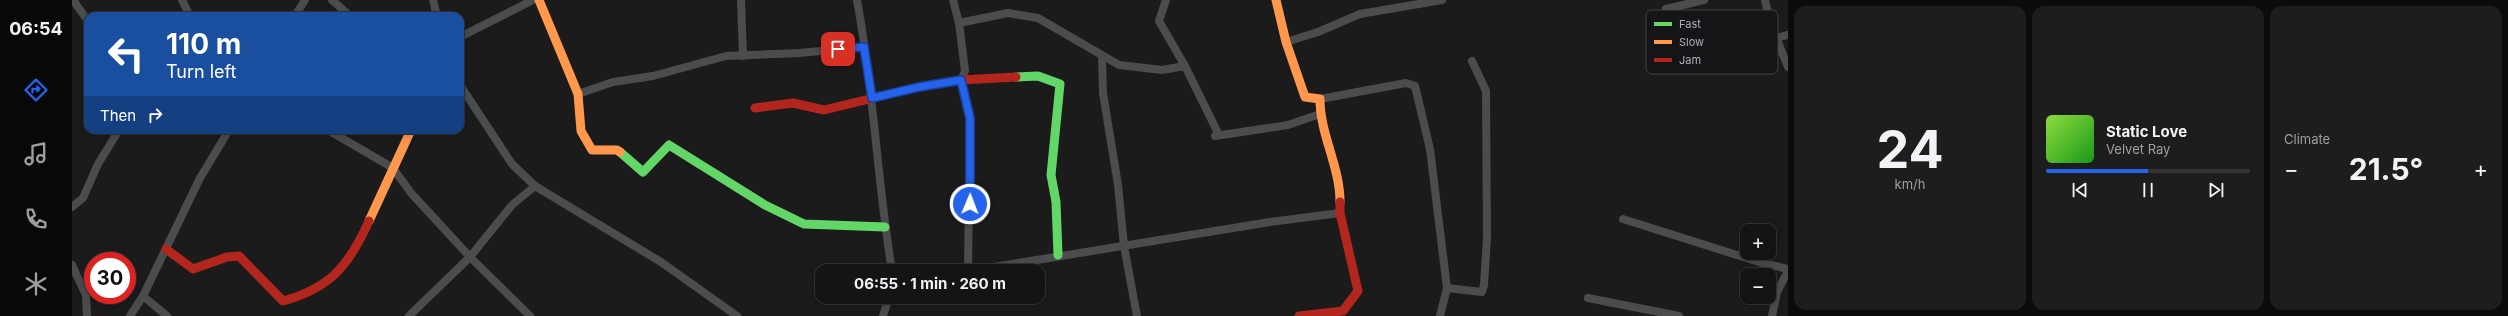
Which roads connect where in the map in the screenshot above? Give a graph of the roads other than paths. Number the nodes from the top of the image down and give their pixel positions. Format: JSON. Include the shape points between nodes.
{"nodes":[{"id":1,"x":73,"y":0,"type":"edge"},
{"id":2,"x":182,"y":0,"type":"edge"},
{"id":3,"x":304,"y":0,"type":"edge"},
{"id":4,"x":332,"y":0,"type":"edge"},
{"id":5,"x":433,"y":0,"type":"edge"},
{"id":6,"x":533,"y":0,"type":"edge"},
{"id":7,"x":539,"y":0,"type":"edge"},
{"id":8,"x":741,"y":0,"type":"edge"},
{"id":9,"x":857,"y":0,"type":"edge"},
{"id":10,"x":953,"y":0,"type":"edge"},
{"id":11,"x":1166,"y":0,"type":"edge"},
{"id":12,"x":1276,"y":0,"type":"edge"},
{"id":13,"x":1442,"y":0,"type":"edge"},
{"id":14,"x":1704,"y":0,"type":"edge"},
{"id":15,"x":1764,"y":0,"type":"edge"},
{"id":16,"x":1666,"y":9,"type":"dead end"},
{"id":17,"x":1767,"y":10,"type":"edge"},
{"id":18,"x":188,"y":12,"type":"edge"},
{"id":19,"x":297,"y":12,"type":"edge"},
{"id":20,"x":346,"y":12,"type":"edge"},
{"id":21,"x":436,"y":12,"type":"edge"},
{"id":22,"x":84,"y":16,"type":"edge"},
{"id":23,"x":959,"y":23,"type":"junction"},
{"id":24,"x":464,"y":34,"type":"edge"},
{"id":25,"x":1788,"y":35,"type":"edge"},
{"id":26,"x":1778,"y":38,"type":"edge"},
{"id":27,"x":1286,"y":42,"type":"junction"},
{"id":28,"x":1778,"y":43,"type":"edge"},
{"id":29,"x":864,"y":47,"type":"junction"},
{"id":30,"x":743,"y":56,"type":"junction"},
{"id":31,"x":1102,"y":57,"type":"junction"},
{"id":32,"x":1472,"y":62,"type":"dead end"},
{"id":33,"x":1185,"y":66,"type":"junction"},
{"id":34,"x":1788,"y":67,"type":"edge"},
{"id":35,"x":961,"y":80,"type":"junction"},
{"id":36,"x":464,"y":91,"type":"edge"},
{"id":37,"x":578,"y":94,"type":"junction"},
{"id":38,"x":872,"y":98,"type":"junction"},
{"id":39,"x":1320,"y":99,"type":"junction"},
{"id":40,"x":755,"y":108,"type":"dead end"},
{"id":41,"x":1320,"y":114,"type":"junction"},
{"id":42,"x":117,"y":134,"type":"edge"},
{"id":43,"x":227,"y":134,"type":"edge"},
{"id":44,"x":335,"y":134,"type":"edge"},
{"id":45,"x":409,"y":134,"type":"edge"},
{"id":46,"x":393,"y":168,"type":"junction"},
{"id":47,"x":535,"y":186,"type":"junction"},
{"id":48,"x":72,"y":207,"type":"edge"},
{"id":49,"x":1340,"y":213,"type":"junction"},
{"id":50,"x":1623,"y":219,"type":"dead end"},
{"id":51,"x":885,"y":227,"type":"junction"},
{"id":52,"x":1124,"y":246,"type":"junction"},
{"id":53,"x":166,"y":249,"type":"junction"},
{"id":54,"x":1058,"y":255,"type":"junction"},
{"id":55,"x":470,"y":257,"type":"junction"},
{"id":56,"x":891,"y":264,"type":"edge"},
{"id":57,"x":969,"y":264,"type":"edge"},
{"id":58,"x":1008,"y":264,"type":"edge"},
{"id":59,"x":72,"y":265,"type":"edge"},
{"id":60,"x":1788,"y":270,"type":"edge"},
{"id":61,"x":1447,"y":288,"type":"junction"},
{"id":62,"x":143,"y":296,"type":"junction"},
{"id":63,"x":1588,"y":298,"type":"dead end"},
{"id":64,"x":887,"y":304,"type":"edge"},
{"id":65,"x":734,"y":315,"type":"edge"},
{"id":66,"x":87,"y":316,"type":"edge"},
{"id":67,"x":130,"y":316,"type":"edge"},
{"id":68,"x":167,"y":316,"type":"edge"},
{"id":69,"x":409,"y":316,"type":"edge"},
{"id":70,"x":530,"y":316,"type":"edge"},
{"id":71,"x":883,"y":316,"type":"edge"},
{"id":72,"x":1137,"y":316,"type":"edge"},
{"id":73,"x":1300,"y":316,"type":"edge"},
{"id":74,"x":1440,"y":316,"type":"edge"},
{"id":75,"x":1679,"y":316,"type":"edge"},
{"id":76,"x":1772,"y":316,"type":"edge"}],
"edges":[{"from":1,"to":22,"type":"street"},
{"from":2,"to":18,"type":"street"},
{"from":3,"to":19,"type":"street"},
{"from":4,"to":20,"type":"street"},
{"from":5,"to":21,"type":"street"},
{"from":6,"to":24,"type":"street"},
{"from":7,"to":37,"type":"street"},
{"from":8,"to":30,"type":"street"},
{"from":9,"to":29,"type":"street"},
{"from":10,"to":23,"type":"street"},
{"from":11,"to":33,"type":"street","via":[[1159,21]]},
{"from":12,"to":27,"type":"street"},
{"from":13,"to":27,"type":"street","via":[[1360,14]]},
{"from":14,"to":16,"type":"street"},
{"from":15,"to":17,"type":"street"},
{"from":23,"to":31,"type":"street","via":[[1008,13],[1038,18]]},
{"from":23,"to":35,"type":"street","via":[[965,71]]},
{"from":25,"to":26,"type":"street"},
{"from":27,"to":39,"type":"street","via":[[1305,97]]},
{"from":28,"to":34,"type":"street"},
{"from":29,"to":30,"type":"street"},
{"from":29,"to":38,"type":"street"},
{"from":30,"to":37,"type":"street","via":[[726,56],[653,76],[613,82]]},
{"from":31,"to":33,"type":"street","via":[[1119,65],[1162,70]]},
{"from":31,"to":52,"type":"street","via":[[1103,93],[1118,185]]},
{"from":32,"to":61,"type":"street","via":[[1486,91],[1487,238],[1484,285],[1482,292]]},
{"from":33,"to":41,"type":"street","via":[[1217,135],[1288,126]]},
{"from":35,"to":38,"type":"street"},
{"from":35,"to":54,"type":"street","via":[[1038,76],[1060,84],[1051,175],[1056,202]]},
{"from":35,"to":57,"type":"street","via":[[970,118]]},
{"from":36,"to":47,"type":"street","via":[[512,164]]},
{"from":37,"to":51,"type":"street","via":[[581,131],[592,150],[617,150],[643,172],[669,145],[765,206],[804,224]]},
{"from":38,"to":40,"type":"street","via":[[824,110],[792,103]]},
{"from":38,"to":51,"type":"street"},
{"from":39,"to":41,"type":"street"},
{"from":39,"to":61,"type":"street","via":[[1406,83],[1415,86],[1430,149]]},
{"from":41,"to":49,"type":"street","via":[[1340,182]]},
{"from":42,"to":48,"type":"street","via":[[98,164],[83,198]]},
{"from":43,"to":53,"type":"street","via":[[200,178]]},
{"from":44,"to":46,"type":"street"},
{"from":45,"to":46,"type":"street"},
{"from":46,"to":53,"type":"street","via":[[355,254],[323,286],[296,299],[283,301],[277,297],[239,256],[227,256],[193,269]]},
{"from":46,"to":55,"type":"street","via":[[411,193]]},
{"from":47,"to":55,"type":"street","via":[[512,205]]},
{"from":47,"to":65,"type":"street","via":[[661,262]]},
{"from":49,"to":52,"type":"street"},
{"from":49,"to":73,"type":"street","via":[[1358,291],[1343,312]]},
{"from":50,"to":60,"type":"street"},
{"from":51,"to":56,"type":"street"},
{"from":52,"to":54,"type":"street"},
{"from":52,"to":72,"type":"street"},
{"from":53,"to":62,"type":"street"},
{"from":54,"to":58,"type":"street"},
{"from":55,"to":69,"type":"street"},
{"from":55,"to":70,"type":"street"},
{"from":59,"to":66,"type":"street","via":[[86,295]]},
{"from":60,"to":76,"type":"street","via":[[1777,292]]},
{"from":61,"to":74,"type":"street"},
{"from":62,"to":67,"type":"street"},
{"from":62,"to":68,"type":"street"},
{"from":63,"to":75,"type":"street"},
{"from":64,"to":71,"type":"street"}]}
